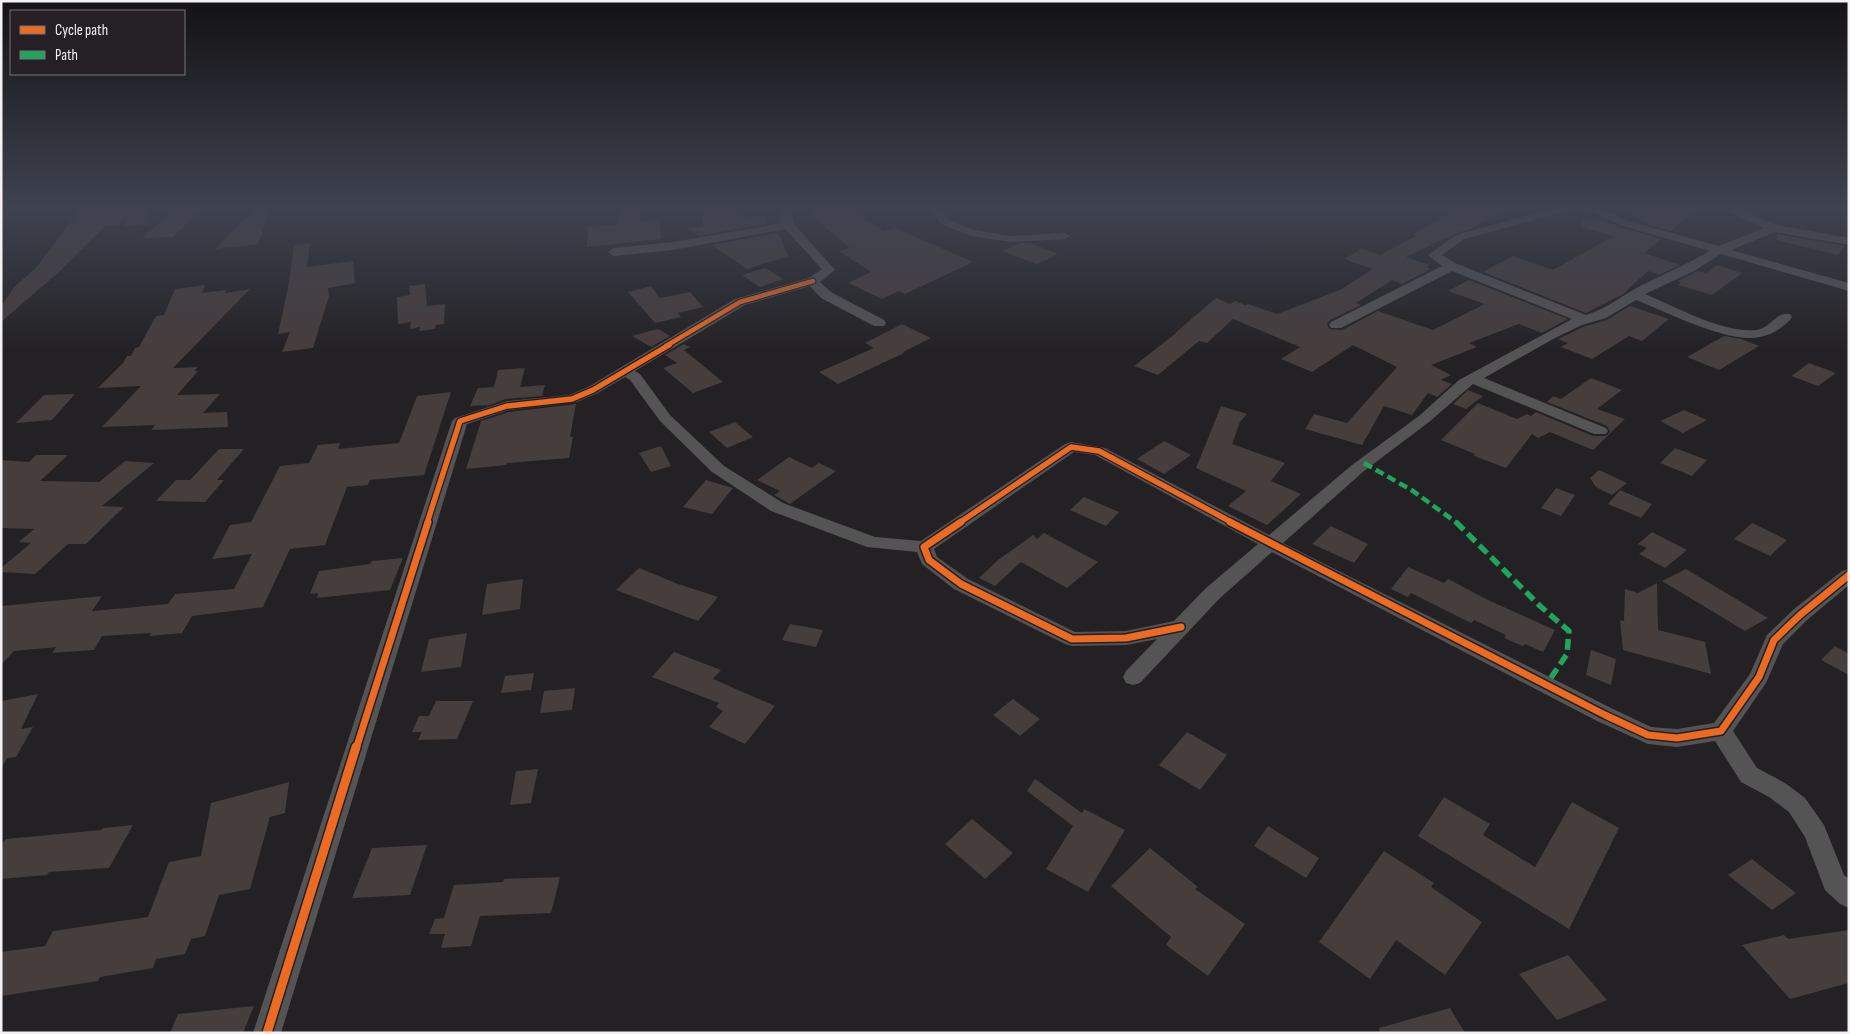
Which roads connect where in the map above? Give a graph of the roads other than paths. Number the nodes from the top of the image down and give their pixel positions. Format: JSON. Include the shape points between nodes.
{"nodes":[{"id":1,"x":816,"y":254,"type":"edge"},
{"id":2,"x":1434,"y":254,"type":"edge"},
{"id":3,"x":1713,"y":254,"type":"edge"},
{"id":4,"x":1735,"y":254,"type":"edge"},
{"id":5,"x":1451,"y":266,"type":"junction"},
{"id":6,"x":813,"y":281,"type":"junction"},
{"id":7,"x":1849,"y":287,"type":"edge"},
{"id":8,"x":1636,"y":295,"type":"junction"},
{"id":9,"x":1786,"y":316,"type":"dead end"},
{"id":10,"x":1586,"y":320,"type":"junction"},
{"id":11,"x":879,"y":323,"type":"dead end"},
{"id":12,"x":1336,"y":325,"type":"dead end"},
{"id":13,"x":625,"y":370,"type":"junction"},
{"id":14,"x":1472,"y":378,"type":"junction"},
{"id":15,"x":1600,"y":432,"type":"dead end"},
{"id":16,"x":1271,"y":544,"type":"junction"},
{"id":17,"x":924,"y":547,"type":"junction"},
{"id":18,"x":1849,"y":575,"type":"edge"},
{"id":19,"x":1181,"y":626,"type":"junction"},
{"id":20,"x":1133,"y":677,"type":"dead end"},
{"id":21,"x":1721,"y":731,"type":"junction"},
{"id":22,"x":1849,"y":896,"type":"edge"},
{"id":23,"x":268,"y":1033,"type":"edge"}],
"edges":[{"from":1,"to":6,"type":"street","via":[[829,270]]},
{"from":2,"to":5,"type":"street"},
{"from":3,"to":8,"type":"street"},
{"from":4,"to":7,"type":"street"},
{"from":5,"to":10,"type":"street"},
{"from":5,"to":12,"type":"street"},
{"from":6,"to":11,"type":"street","via":[[826,295]]},
{"from":6,"to":13,"type":"street","via":[[740,302]]},
{"from":8,"to":9,"type":"street","via":[[1704,322],[1757,334],[1771,330]]},
{"from":8,"to":10,"type":"street"},
{"from":10,"to":14,"type":"street","via":[[1550,335]]},
{"from":13,"to":17,"type":"street","via":[[635,377],[665,418],[718,469],[777,507],[873,543]]},
{"from":13,"to":23,"type":"street","via":[[572,399],[507,406],[460,421]]},
{"from":14,"to":15,"type":"street"},
{"from":14,"to":16,"type":"street","via":[[1358,468]]},
{"from":16,"to":17,"type":"street","via":[[1099,451],[1072,447]]},
{"from":16,"to":19,"type":"street","via":[[1213,593]]},
{"from":16,"to":21,"type":"street","via":[[1648,735],[1677,738]]},
{"from":17,"to":19,"type":"street","via":[[929,560],[961,584],[1072,639],[1126,638]]},
{"from":18,"to":21,"type":"street","via":[[1774,640],[1759,677]]},
{"from":19,"to":20,"type":"street"},
{"from":21,"to":22,"type":"street","via":[[1749,775],[1778,790],[1797,806],[1815,832],[1834,882]]}]}
